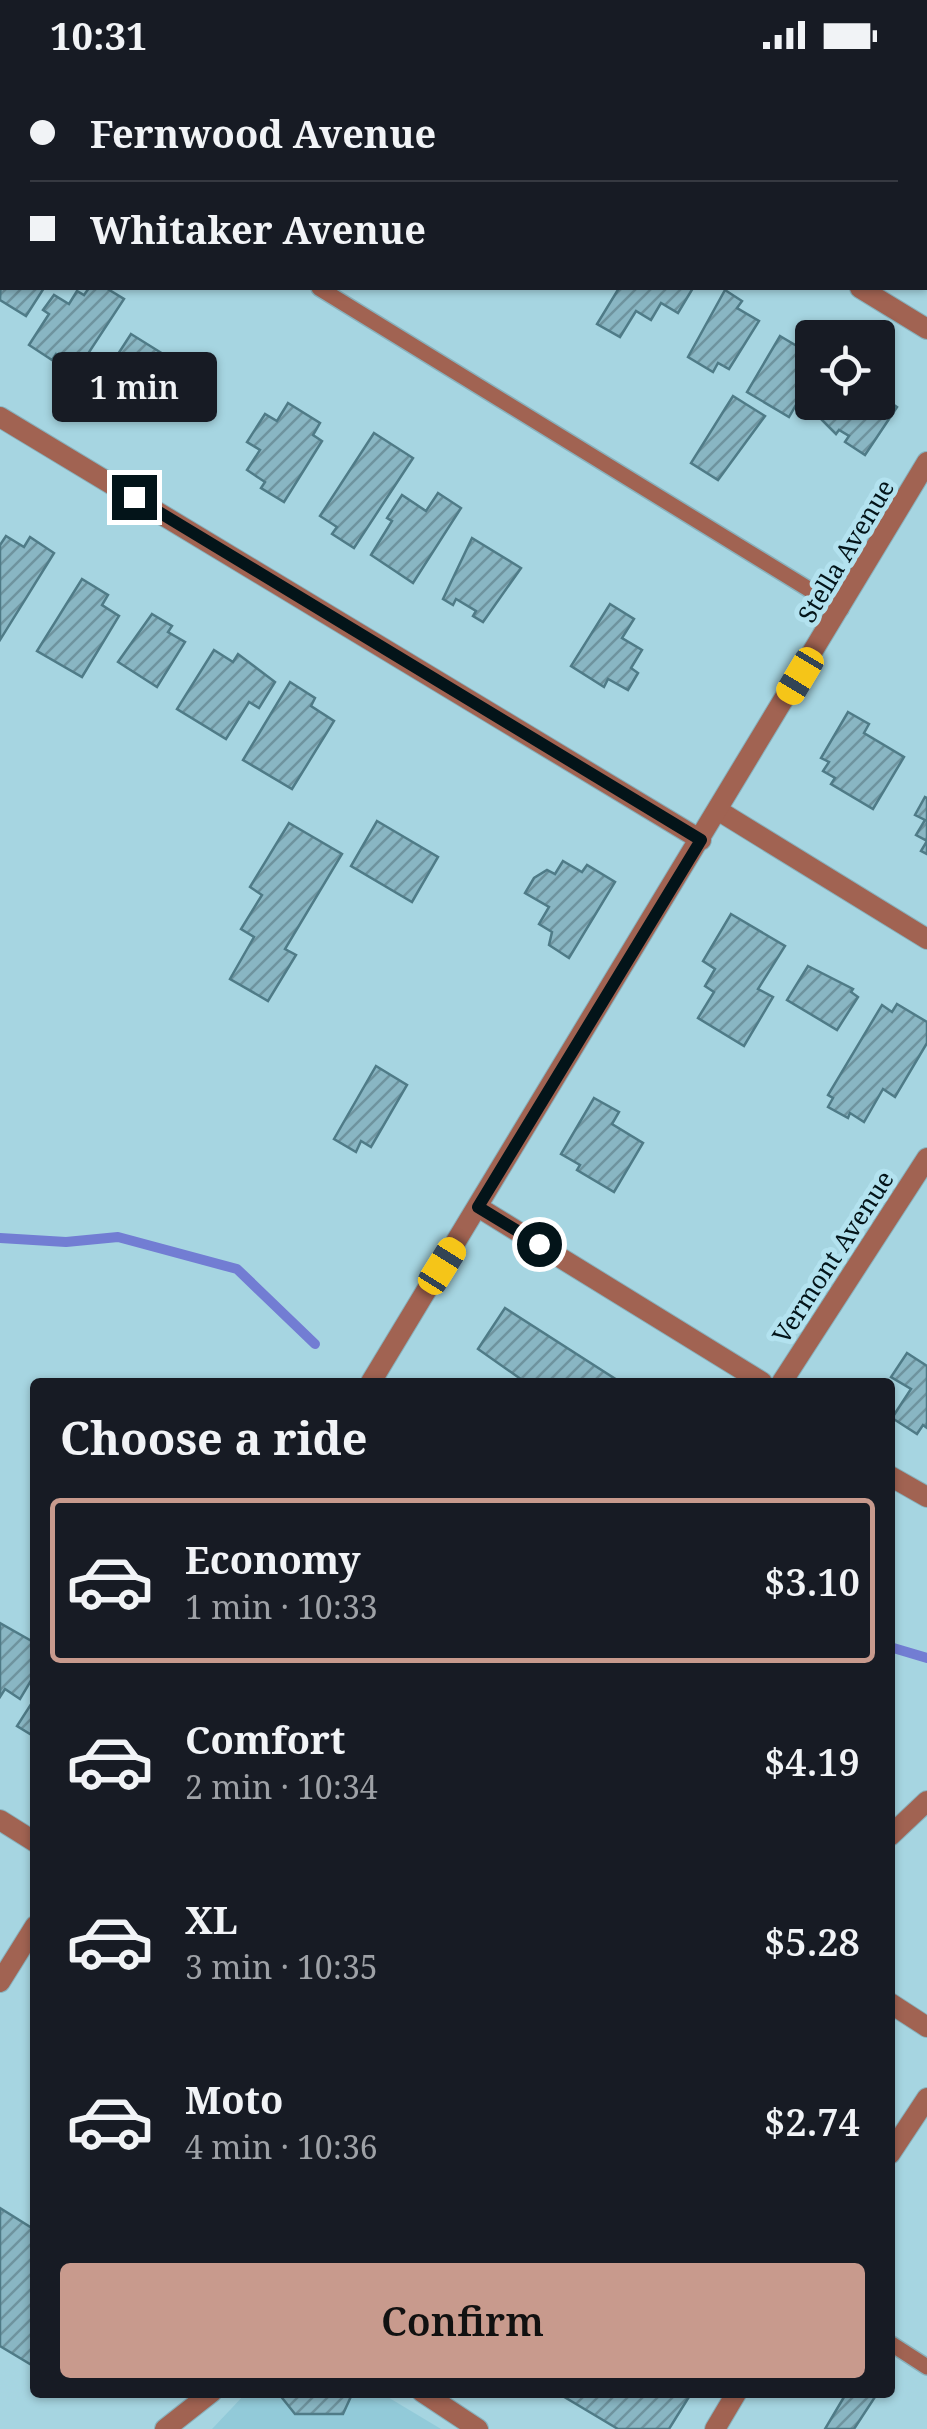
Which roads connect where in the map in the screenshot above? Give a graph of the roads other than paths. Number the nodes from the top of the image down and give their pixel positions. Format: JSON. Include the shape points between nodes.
{"nodes":[{"id":1,"x":322,"y":290,"type":"edge"},
{"id":2,"x":863,"y":290,"type":"edge"},
{"id":3,"x":927,"y":329,"type":"edge"},
{"id":4,"x":0,"y":416,"type":"edge"},
{"id":5,"x":927,"y":462,"type":"edge"},
{"id":6,"x":840,"y":609,"type":"junction"},
{"id":7,"x":720,"y":810,"type":"junction"},
{"id":8,"x":701,"y":840,"type":"junction"},
{"id":9,"x":927,"y":939,"type":"edge"},
{"id":10,"x":927,"y":1158,"type":"edge"},
{"id":11,"x":478,"y":1207,"type":"junction"},
{"id":12,"x":373,"y":1378,"type":"edge"},
{"id":13,"x":756,"y":1378,"type":"edge"},
{"id":14,"x":785,"y":1378,"type":"edge"},
{"id":15,"x":895,"y":1479,"type":"edge"},
{"id":16,"x":927,"y":1497,"type":"edge"},
{"id":17,"x":927,"y":1801,"type":"edge"},
{"id":18,"x":0,"y":1820,"type":"edge"},
{"id":19,"x":895,"y":1831,"type":"edge"},
{"id":20,"x":30,"y":1839,"type":"edge"},
{"id":21,"x":30,"y":1934,"type":"edge"},
{"id":22,"x":0,"y":1982,"type":"edge"},
{"id":23,"x":895,"y":2006,"type":"edge"},
{"id":24,"x":927,"y":2027,"type":"edge"},
{"id":25,"x":927,"y":2098,"type":"edge"},
{"id":26,"x":895,"y":2146,"type":"edge"},
{"id":27,"x":895,"y":2346,"type":"edge"},
{"id":28,"x":927,"y":2367,"type":"edge"},
{"id":29,"x":204,"y":2398,"type":"edge"},
{"id":30,"x":431,"y":2398,"type":"edge"},
{"id":31,"x":734,"y":2398,"type":"edge"},
{"id":32,"x":165,"y":2429,"type":"edge"},
{"id":33,"x":478,"y":2429,"type":"edge"},
{"id":34,"x":715,"y":2429,"type":"edge"}],
"edges":[{"from":1,"to":6,"type":"lane"},
{"from":2,"to":3,"type":"street"},
{"from":4,"to":8,"type":"street"},
{"from":5,"to":6,"type":"street","name":"Stella Avenue"},
{"from":6,"to":7,"type":"street","name":"Stella Avenue"},
{"from":7,"to":8,"type":"street","name":"Stella Avenue"},
{"from":7,"to":9,"type":"street"},
{"from":8,"to":11,"type":"street","name":"Stella Avenue"},
{"from":10,"to":14,"type":"street","name":"Vermont Avenue"},
{"from":11,"to":12,"type":"street","name":"Stella Avenue"},
{"from":11,"to":13,"type":"street"},
{"from":15,"to":16,"type":"street"},
{"from":17,"to":19,"type":"street"},
{"from":18,"to":20,"type":"street"},
{"from":21,"to":22,"type":"street"},
{"from":23,"to":24,"type":"street"},
{"from":25,"to":26,"type":"street"},
{"from":27,"to":28,"type":"lane"},
{"from":29,"to":32,"type":"street"},
{"from":30,"to":33,"type":"street"},
{"from":31,"to":34,"type":"street"}]}
